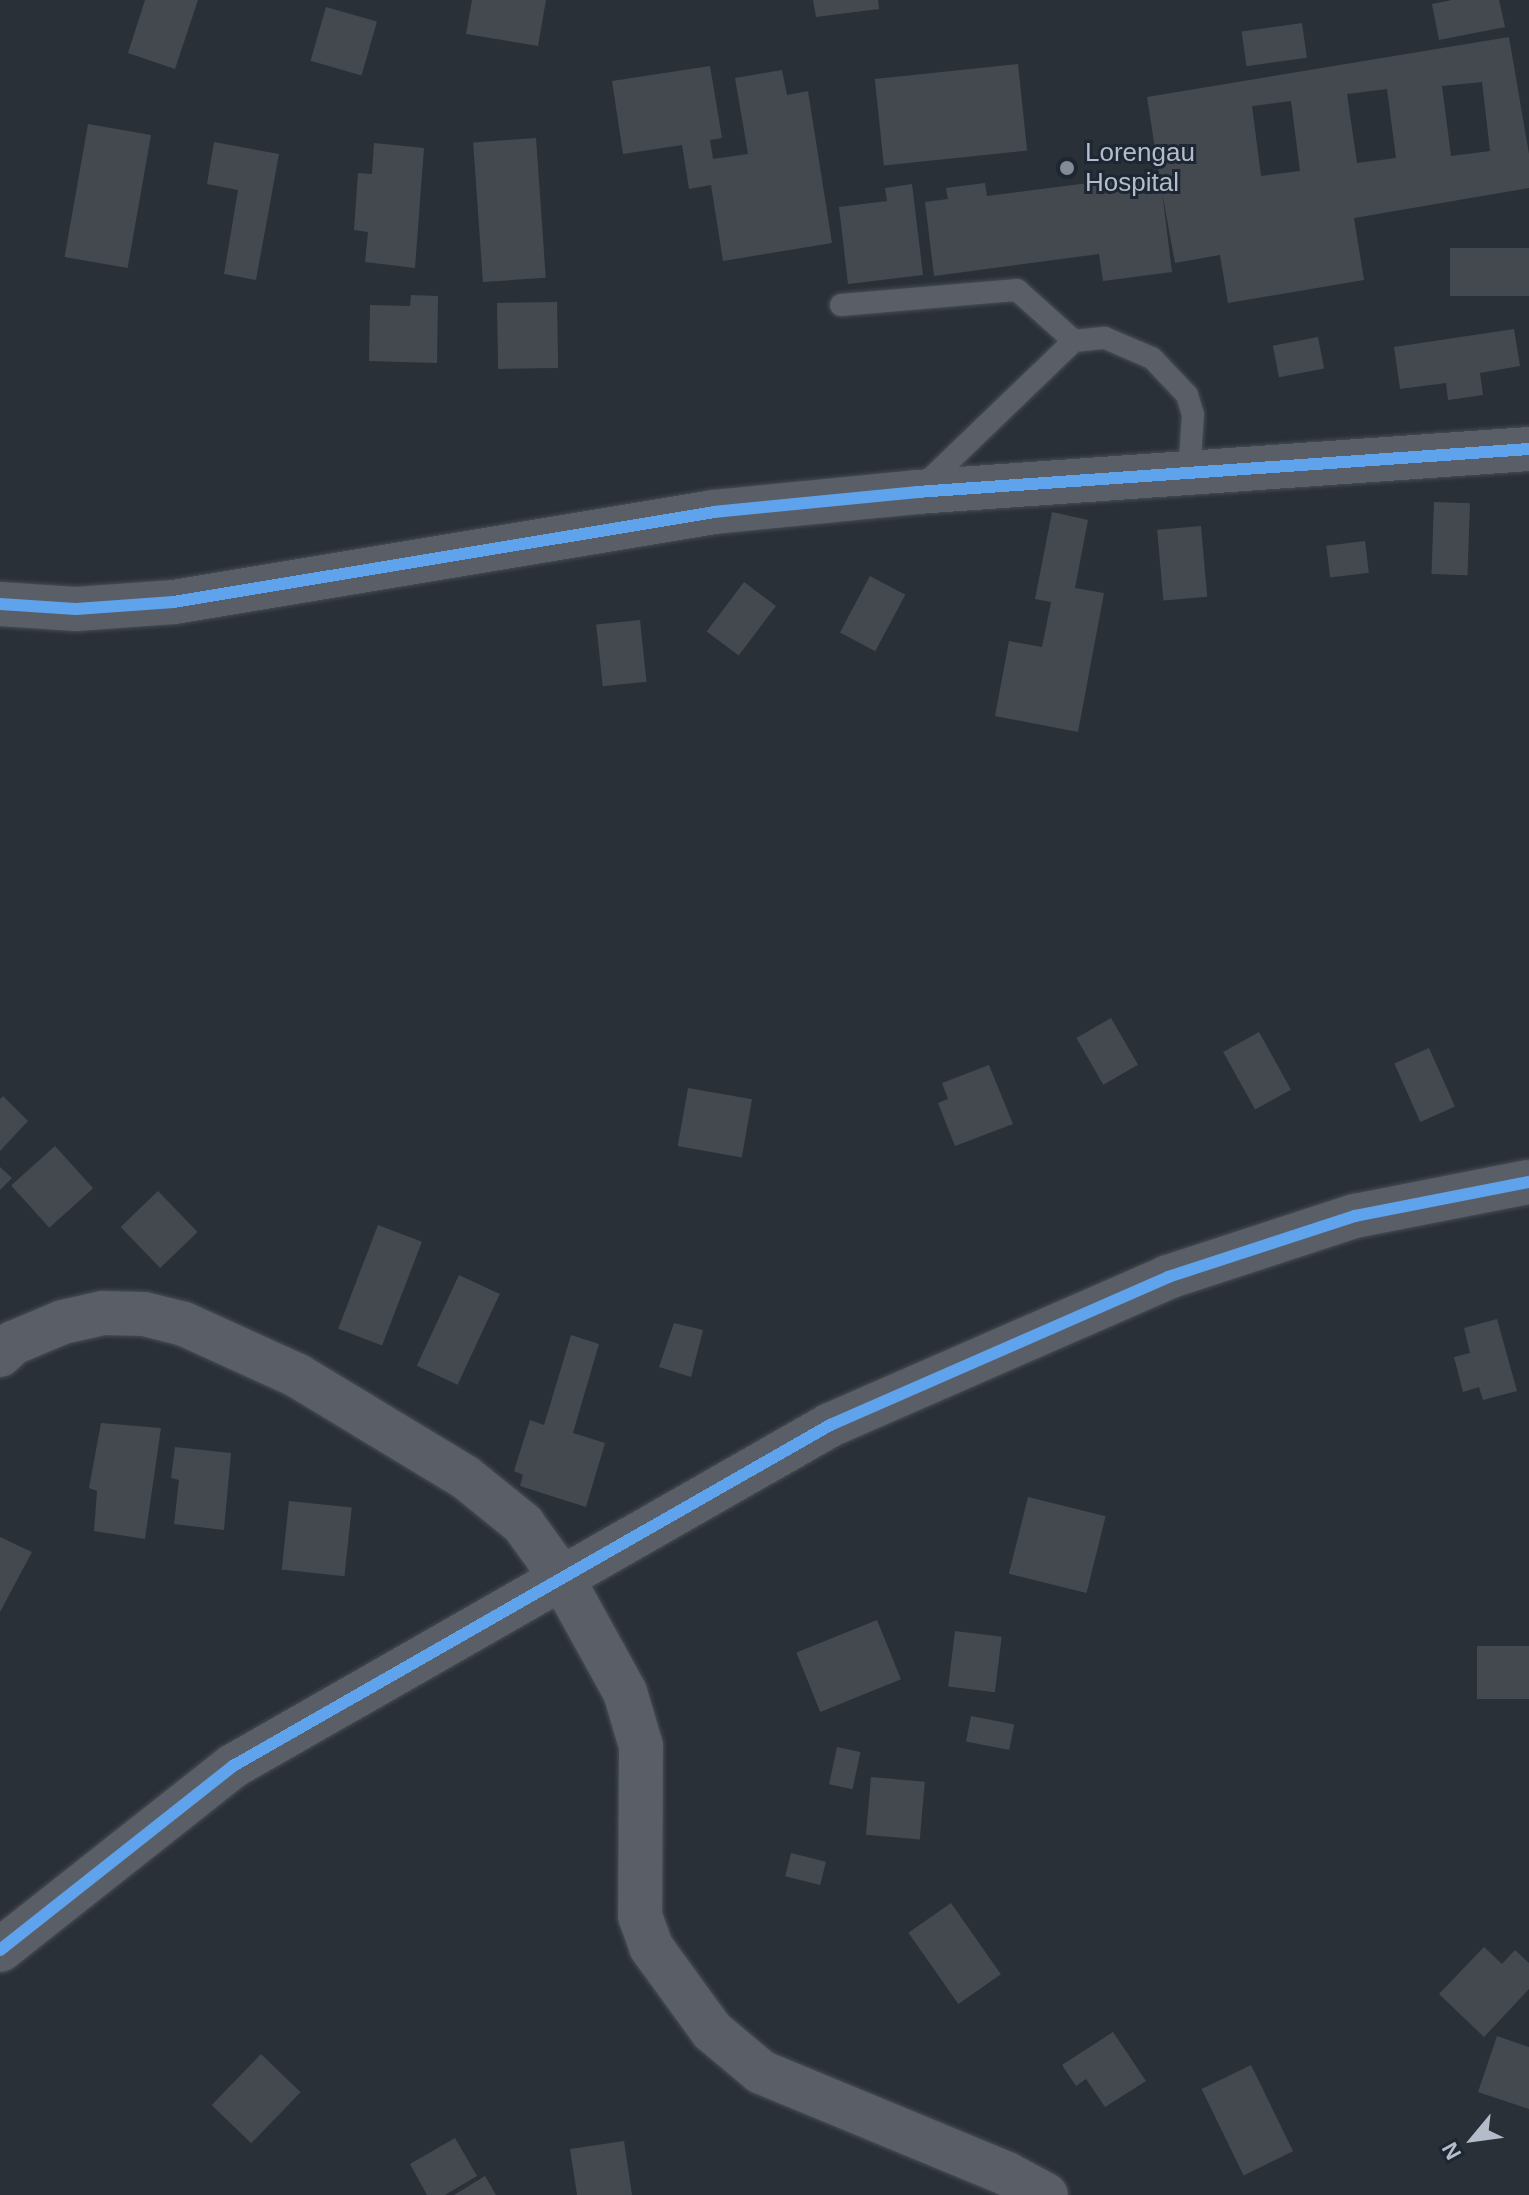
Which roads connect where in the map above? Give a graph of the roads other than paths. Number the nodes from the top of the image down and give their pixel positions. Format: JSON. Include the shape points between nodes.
{"nodes":[{"id":1,"x":841,"y":305,"type":"dead end"},
{"id":2,"x":1074,"y":341,"type":"junction"},
{"id":3,"x":1529,"y":449,"type":"edge"},
{"id":4,"x":1189,"y":473,"type":"junction"},
{"id":5,"x":917,"y":492,"type":"junction"},
{"id":6,"x":0,"y":604,"type":"edge"},
{"id":7,"x":1529,"y":1182,"type":"edge"},
{"id":8,"x":0,"y":1355,"type":"edge"},
{"id":9,"x":562,"y":1578,"type":"junction"},
{"id":10,"x":0,"y":1950,"type":"edge"},
{"id":11,"x":1046,"y":2195,"type":"edge"}],
"edges":[{"from":1,"to":2,"type":"lane","via":[[1017,290]]},
{"from":2,"to":4,"type":"lane","via":[[1105,338],[1130,345],[1174,376],[1193,415]]},
{"from":2,"to":5,"type":"lane"},
{"from":3,"to":4,"type":"street"},
{"from":4,"to":5,"type":"street"},
{"from":5,"to":6,"type":"street","via":[[714,512],[174,602],[76,609]]},
{"from":7,"to":9,"type":"street","via":[[1355,1216],[1168,1277],[830,1425]]},
{"from":8,"to":9,"type":"street","via":[[13,1343],[63,1322],[103,1313],[144,1314],[184,1324],[298,1376],[465,1477],[523,1524]]},
{"from":9,"to":10,"type":"street","via":[[233,1766]]},
{"from":9,"to":11,"type":"street","via":[[636,1718],[641,1746],[640,1916],[651,1947],[712,2031],[761,2072]]}]}
